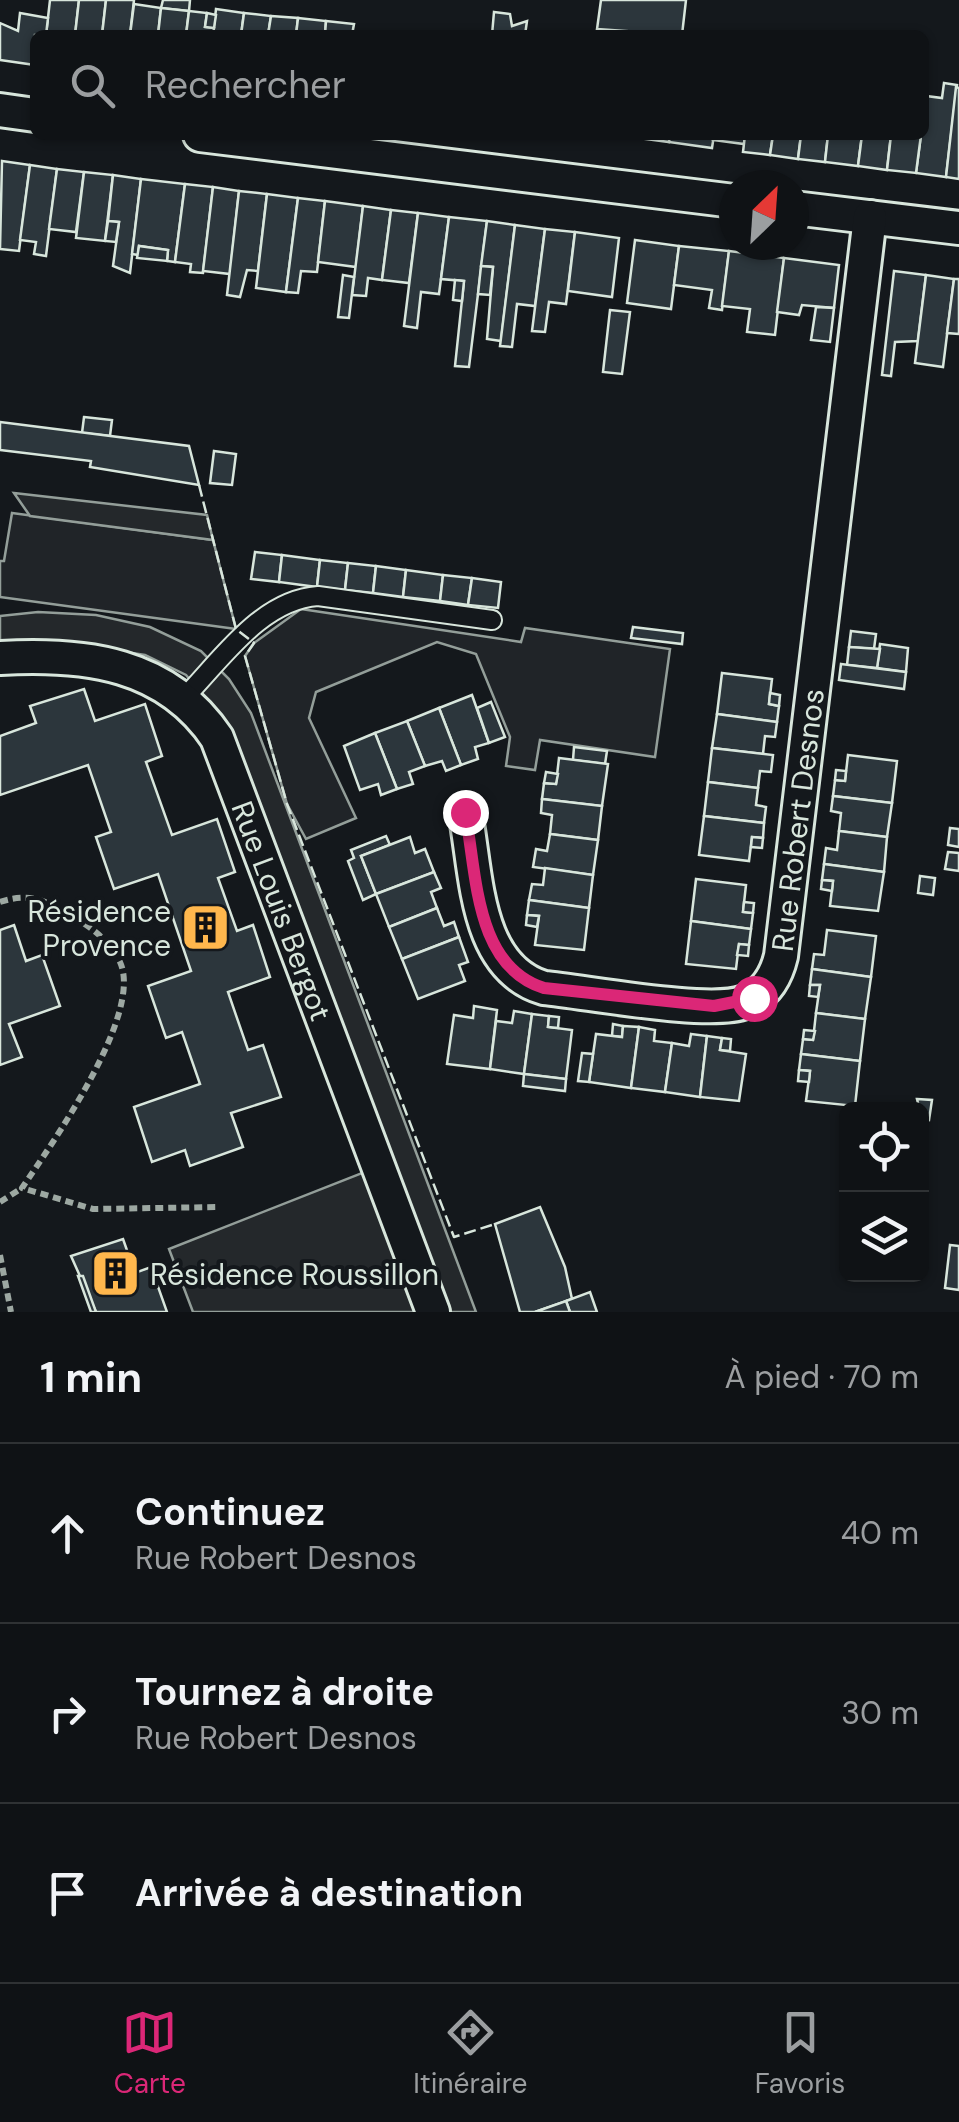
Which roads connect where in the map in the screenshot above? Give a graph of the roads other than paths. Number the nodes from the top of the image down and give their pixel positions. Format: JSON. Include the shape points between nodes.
{"nodes":[{"id":1,"x":0,"y":110,"type":"edge"},
{"id":2,"x":30,"y":114,"type":"edge"},
{"id":3,"x":240,"y":140,"type":"edge"},
{"id":4,"x":719,"y":199,"type":"edge"},
{"id":5,"x":809,"y":210,"type":"edge"},
{"id":6,"x":870,"y":217,"type":"junction"},
{"id":7,"x":959,"y":228,"type":"edge"},
{"id":8,"x":492,"y":620,"type":"dead end"},
{"id":9,"x":0,"y":658,"type":"edge"},
{"id":10,"x":184,"y":698,"type":"junction"},
{"id":11,"x":465,"y":812,"type":"dead end"},
{"id":12,"x":433,"y":1312,"type":"edge"}],
"edges":[{"from":1,"to":2,"type":"street"},
{"from":3,"to":4,"type":"street"},
{"from":5,"to":6,"type":"street"},
{"from":6,"to":7,"type":"street"},
{"from":6,"to":11,"type":"street","name":"Rue Robert Desnos","via":[[784,936],[772,980],[743,1003],[714,1006],[544,988],[518,978],[487,931]]},
{"from":8,"to":10,"type":"lane","via":[[292,598]]},
{"from":9,"to":10,"type":"street","name":"Rue Louis Bergot","via":[[108,665],[147,676]]},
{"from":10,"to":12,"type":"street","name":"Rue Louis Bergot","via":[[217,738]]}]}
